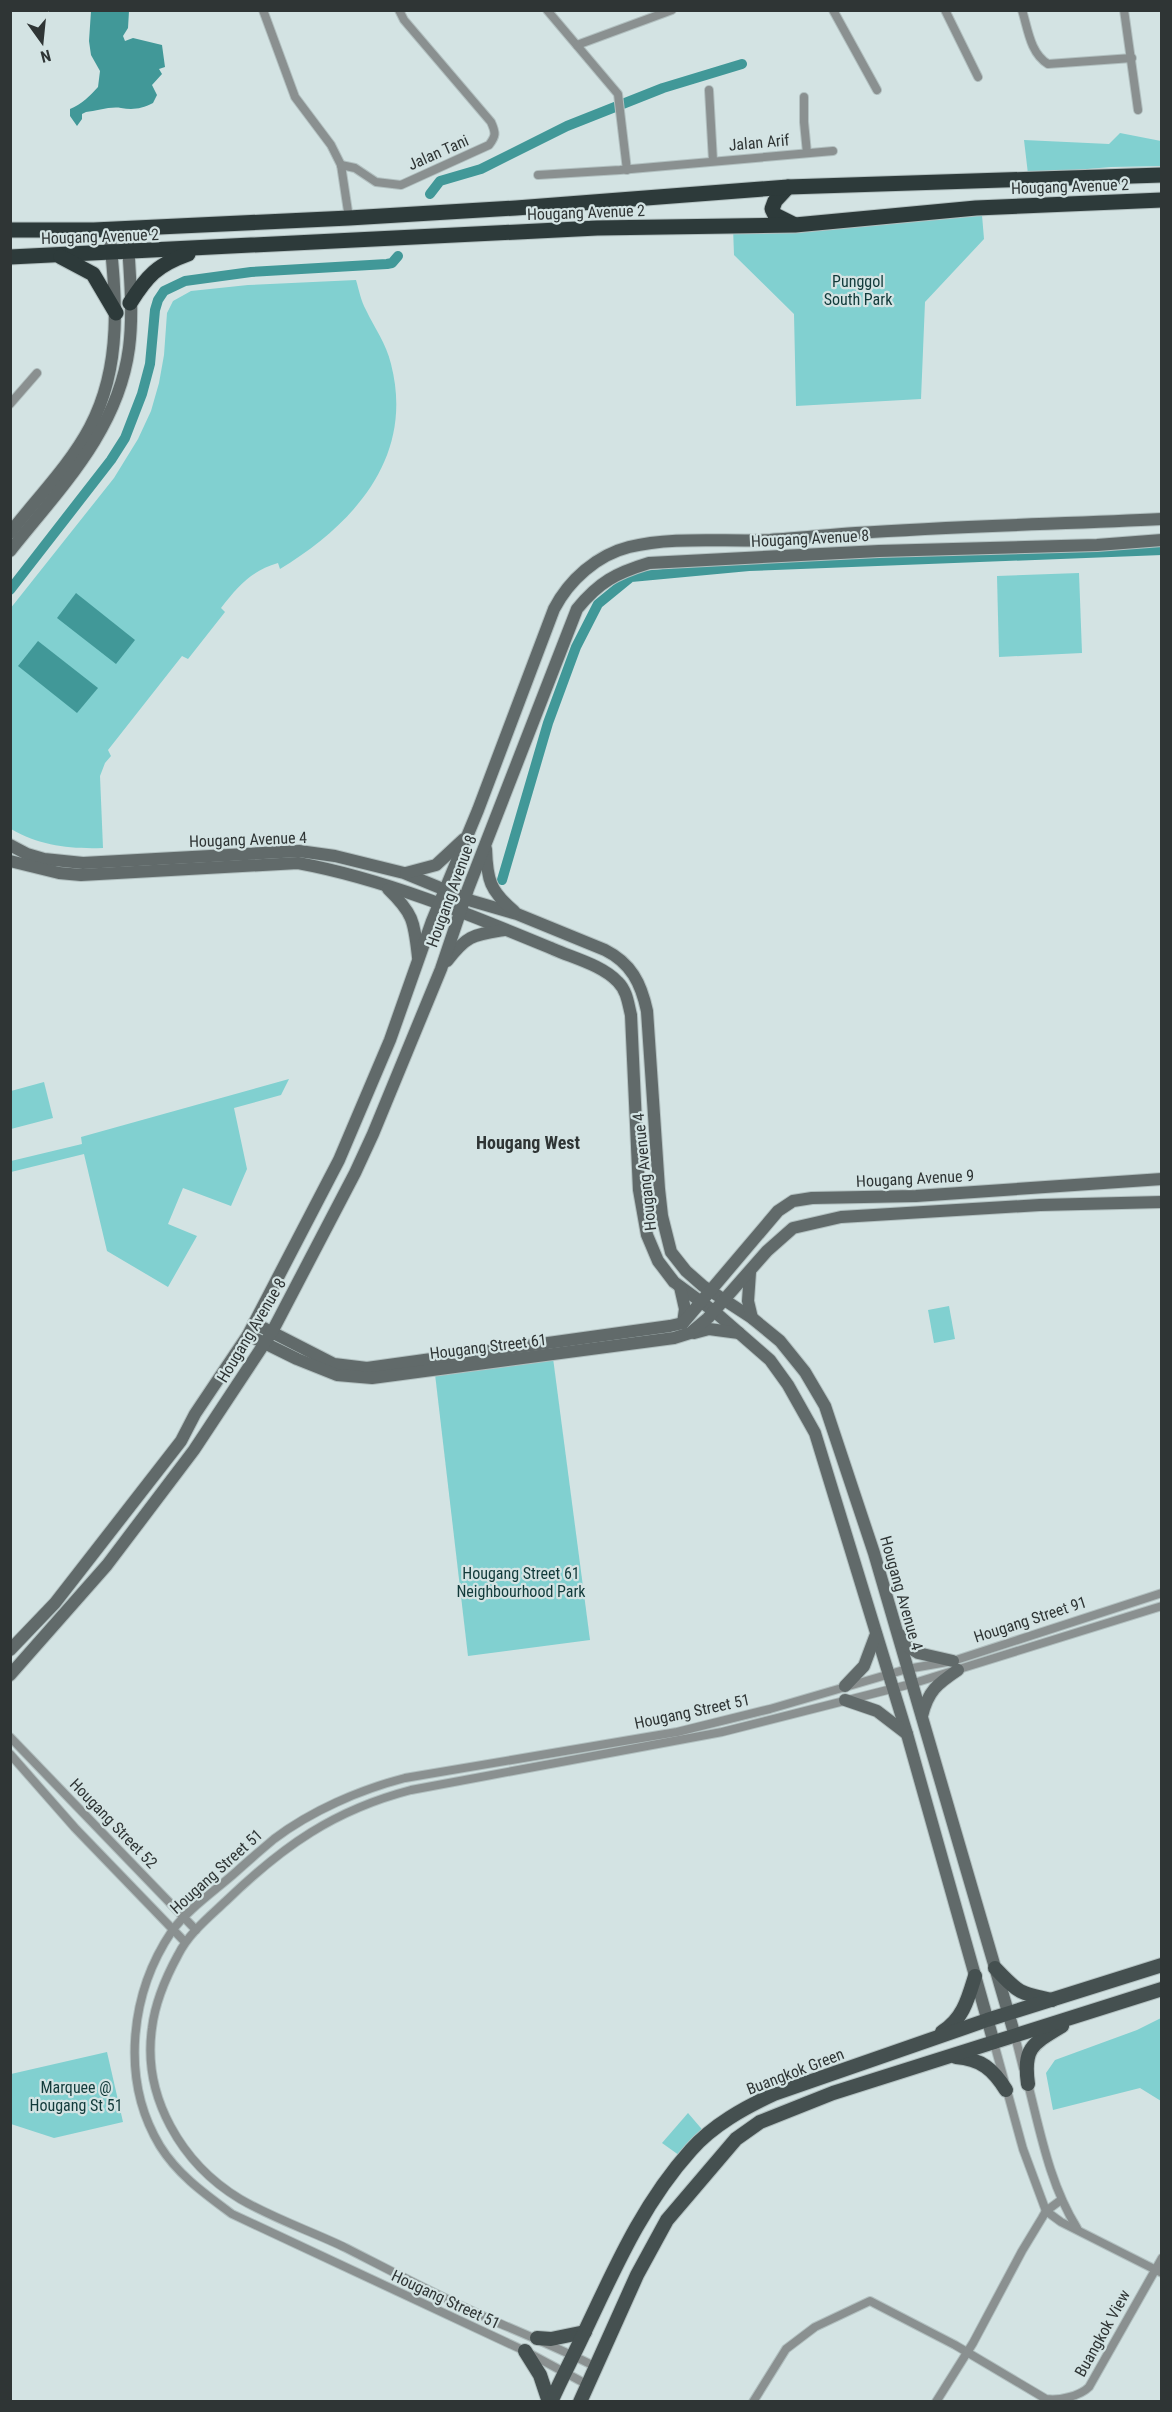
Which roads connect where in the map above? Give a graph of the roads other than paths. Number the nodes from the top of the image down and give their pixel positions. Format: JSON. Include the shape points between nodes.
{"nodes":[{"id":1,"x":263,"y":10,"type":"edge"},
{"id":2,"x":399,"y":10,"type":"edge"},
{"id":3,"x":547,"y":10,"type":"edge"},
{"id":4,"x":672,"y":10,"type":"edge"},
{"id":5,"x":833,"y":10,"type":"edge"},
{"id":6,"x":945,"y":10,"type":"edge"},
{"id":7,"x":1022,"y":10,"type":"edge"},
{"id":8,"x":1124,"y":10,"type":"edge"},
{"id":9,"x":577,"y":45,"type":"junction"},
{"id":10,"x":1132,"y":58,"type":"junction"},
{"id":11,"x":978,"y":77,"type":"dead end"},
{"id":12,"x":709,"y":90,"type":"dead end"},
{"id":13,"x":877,"y":90,"type":"dead end"},
{"id":14,"x":804,"y":97,"type":"dead end"},
{"id":15,"x":1138,"y":110,"type":"dead end"},
{"id":16,"x":833,"y":151,"type":"dead end"},
{"id":17,"x":807,"y":153,"type":"junction"},
{"id":18,"x":713,"y":161,"type":"junction"},
{"id":19,"x":341,"y":165,"type":"junction"},
{"id":20,"x":627,"y":170,"type":"junction"},
{"id":21,"x":538,"y":175,"type":"dead end"},
{"id":22,"x":1161,"y":175,"type":"edge"},
{"id":23,"x":788,"y":187,"type":"junction"},
{"id":24,"x":1161,"y":200,"type":"edge"},
{"id":25,"x":350,"y":218,"type":"junction"},
{"id":26,"x":795,"y":225,"type":"junction"},
{"id":27,"x":127,"y":228,"type":"junction"},
{"id":28,"x":109,"y":229,"type":"junction"},
{"id":29,"x":10,"y":230,"type":"edge"},
{"id":30,"x":205,"y":249,"type":"junction"},
{"id":31,"x":129,"y":253,"type":"junction"},
{"id":32,"x":112,"y":254,"type":"junction"},
{"id":33,"x":58,"y":255,"type":"junction"},
{"id":34,"x":10,"y":257,"type":"edge"},
{"id":35,"x":130,"y":303,"type":"junction"},
{"id":36,"x":116,"y":313,"type":"junction"},
{"id":37,"x":37,"y":373,"type":"dead end"},
{"id":38,"x":10,"y":404,"type":"edge"},
{"id":39,"x":1161,"y":519,"type":"edge"},
{"id":40,"x":1023,"y":525,"type":"junction"},
{"id":41,"x":878,"y":532,"type":"junction"},
{"id":42,"x":10,"y":533,"type":"edge"},
{"id":43,"x":1161,"y":540,"type":"edge"},
{"id":44,"x":1025,"y":547,"type":"junction"},
{"id":45,"x":10,"y":551,"type":"edge"},
{"id":46,"x":879,"y":551,"type":"junction"},
{"id":47,"x":466,"y":837,"type":"junction"},
{"id":48,"x":486,"y":844,"type":"junction"},
{"id":49,"x":10,"y":845,"type":"edge"},
{"id":50,"x":10,"y":861,"type":"edge"},
{"id":51,"x":179,"y":864,"type":"junction"},
{"id":52,"x":404,"y":873,"type":"junction"},
{"id":53,"x":382,"y":884,"type":"junction"},
{"id":54,"x":446,"y":890,"type":"junction"},
{"id":55,"x":465,"y":898,"type":"junction"},
{"id":56,"x":439,"y":905,"type":"junction"},
{"id":57,"x":459,"y":912,"type":"junction"},
{"id":58,"x":517,"y":914,"type":"junction"},
{"id":59,"x":506,"y":930,"type":"junction"},
{"id":60,"x":419,"y":962,"type":"junction"},
{"id":61,"x":441,"y":969,"type":"junction"},
{"id":62,"x":1161,"y":1179,"type":"edge"},
{"id":63,"x":1161,"y":1202,"type":"edge"},
{"id":64,"x":728,"y":1270,"type":"junction"},
{"id":65,"x":750,"y":1272,"type":"junction"},
{"id":66,"x":692,"y":1276,"type":"junction"},
{"id":67,"x":680,"y":1287,"type":"junction"},
{"id":68,"x":711,"y":1291,"type":"junction"},
{"id":69,"x":726,"y":1300,"type":"junction"},
{"id":70,"x":701,"y":1302,"type":"junction"},
{"id":71,"x":715,"y":1312,"type":"junction"},
{"id":72,"x":752,"y":1318,"type":"junction"},
{"id":73,"x":254,"y":1323,"type":"junction"},
{"id":74,"x":686,"y":1328,"type":"junction"},
{"id":75,"x":741,"y":1333,"type":"junction"},
{"id":76,"x":248,"y":1335,"type":"junction"},
{"id":77,"x":269,"y":1338,"type":"junction"},
{"id":78,"x":1161,"y":1593,"type":"edge"},
{"id":79,"x":1161,"y":1606,"type":"edge"},
{"id":80,"x":896,"y":1630,"type":"junction"},
{"id":81,"x":876,"y":1634,"type":"junction"},
{"id":82,"x":10,"y":1650,"type":"edge"},
{"id":83,"x":956,"y":1665,"type":"junction"},
{"id":84,"x":907,"y":1669,"type":"junction"},
{"id":85,"x":888,"y":1674,"type":"junction"},
{"id":86,"x":10,"y":1675,"type":"edge"},
{"id":87,"x":911,"y":1684,"type":"junction"},
{"id":88,"x":845,"y":1686,"type":"junction"},
{"id":89,"x":892,"y":1689,"type":"junction"},
{"id":90,"x":845,"y":1700,"type":"junction"},
{"id":91,"x":922,"y":1716,"type":"junction"},
{"id":92,"x":907,"y":1734,"type":"junction"},
{"id":93,"x":10,"y":1737,"type":"edge"},
{"id":94,"x":10,"y":1754,"type":"edge"},
{"id":95,"x":184,"y":1918,"type":"junction"},
{"id":96,"x":173,"y":1930,"type":"junction"},
{"id":97,"x":196,"y":1930,"type":"junction"},
{"id":98,"x":185,"y":1942,"type":"junction"},
{"id":99,"x":1161,"y":1965,"type":"edge"},
{"id":100,"x":995,"y":1968,"type":"junction"},
{"id":101,"x":975,"y":1976,"type":"junction"},
{"id":102,"x":1161,"y":1989,"type":"edge"},
{"id":103,"x":1054,"y":2000,"type":"junction"},
{"id":104,"x":1008,"y":2014,"type":"junction"},
{"id":105,"x":1079,"y":2015,"type":"junction"},
{"id":106,"x":987,"y":2020,"type":"junction"},
{"id":107,"x":1015,"y":2036,"type":"junction"},
{"id":108,"x":933,"y":2038,"type":"junction"},
{"id":109,"x":994,"y":2043,"type":"junction"},
{"id":110,"x":954,"y":2056,"type":"junction"},
{"id":111,"x":1028,"y":2084,"type":"junction"},
{"id":112,"x":1006,"y":2090,"type":"junction"},
{"id":113,"x":1061,"y":2200,"type":"junction"},
{"id":114,"x":1046,"y":2211,"type":"junction"},
{"id":115,"x":1077,"y":2228,"type":"junction"},
{"id":116,"x":1161,"y":2258,"type":"edge"},
{"id":117,"x":1158,"y":2271,"type":"edge"},
{"id":118,"x":585,"y":2332,"type":"junction"},
{"id":119,"x":537,"y":2338,"type":"junction"},
{"id":120,"x":525,"y":2351,"type":"junction"},
{"id":121,"x":968,"y":2353,"type":"junction"},
{"id":122,"x":573,"y":2355,"type":"junction"},
{"id":123,"x":596,"y":2367,"type":"junction"},
{"id":124,"x":564,"y":2372,"type":"junction"},
{"id":125,"x":588,"y":2385,"type":"junction"},
{"id":126,"x":550,"y":2402,"type":"edge"},
{"id":127,"x":579,"y":2402,"type":"edge"},
{"id":128,"x":753,"y":2402,"type":"edge"},
{"id":129,"x":936,"y":2402,"type":"edge"}],
"edges":[{"from":1,"to":19,"type":"street","via":[[295,97]]},
{"from":2,"to":19,"type":"street","name":"Jalan Tani","via":[[491,122],[496,132],[494,138],[489,145],[401,185],[376,182],[355,168]]},
{"from":3,"to":9,"type":"street"},
{"from":4,"to":9,"type":"street"},
{"from":5,"to":13,"type":"street"},
{"from":6,"to":11,"type":"street"},
{"from":7,"to":10,"type":"street","via":[[1034,51],[1048,64]]},
{"from":8,"to":10,"type":"street"},
{"from":9,"to":20,"type":"street","via":[[618,94]]},
{"from":10,"to":15,"type":"street"},
{"from":12,"to":18,"type":"street","name":"Jalan Arif"},
{"from":14,"to":17,"type":"street","name":"Jalan Arif"},
{"from":16,"to":17,"type":"street","name":"Jalan Arif"},
{"from":17,"to":18,"type":"street","name":"Jalan Arif"},
{"from":18,"to":20,"type":"street","name":"Jalan Arif"},
{"from":19,"to":25,"type":"street"},
{"from":20,"to":21,"type":"street","name":"Jalan Arif"},
{"from":22,"to":23,"type":"highway","name":"Hougang Avenue 2"},
{"from":23,"to":25,"type":"highway","name":"Hougang Avenue 2"},
{"from":23,"to":26,"type":"highway","via":[[772,208],[775,215]]},
{"from":24,"to":26,"type":"highway","name":"Hougang Avenue 2","via":[[976,208]]},
{"from":25,"to":27,"type":"highway","name":"Hougang Avenue 2"},
{"from":26,"to":30,"type":"highway","name":"Hougang Avenue 2","via":[[597,228]]},
{"from":27,"to":28,"type":"highway","name":"Hougang Avenue 2"},
{"from":27,"to":31,"type":"street"},
{"from":28,"to":29,"type":"highway","name":"Hougang Avenue 2"},
{"from":28,"to":32,"type":"street"},
{"from":30,"to":31,"type":"highway","name":"Hougang Avenue 2"},
{"from":30,"to":35,"type":"highway","via":[[168,261],[147,277]]},
{"from":31,"to":32,"type":"highway","name":"Hougang Avenue 2"},
{"from":31,"to":35,"type":"street"},
{"from":32,"to":33,"type":"highway","name":"Hougang Avenue 2"},
{"from":32,"to":36,"type":"street"},
{"from":33,"to":34,"type":"highway","name":"Hougang Avenue 2"},
{"from":33,"to":36,"type":"highway","via":[[93,274]]},
{"from":35,"to":45,"type":"street","via":[[129,347],[114,407],[87,455]]},
{"from":36,"to":42,"type":"street","via":[[110,376],[90,427]]},
{"from":37,"to":38,"type":"street"},
{"from":39,"to":40,"type":"street","name":"Hougang Avenue 8"},
{"from":40,"to":41,"type":"street","name":"Hougang Avenue 8"},
{"from":40,"to":44,"type":"street"},
{"from":41,"to":46,"type":"street"},
{"from":41,"to":47,"type":"street","name":"Hougang Avenue 8","via":[[652,543],[627,548],[575,578],[554,609]]},
{"from":43,"to":44,"type":"street","name":"Hougang Avenue 8"},
{"from":44,"to":46,"type":"street","name":"Hougang Avenue 8"},
{"from":46,"to":48,"type":"street","name":"Hougang Avenue 8","via":[[649,563],[601,583],[577,609]]},
{"from":47,"to":52,"type":"street","via":[[436,865]]},
{"from":47,"to":54,"type":"street","name":"Hougang Avenue 8"},
{"from":48,"to":55,"type":"street","name":"Hougang Avenue 8"},
{"from":48,"to":58,"type":"street","via":[[491,887]]},
{"from":49,"to":51,"type":"street","name":"Hougang Avenue 4","via":[[44,859]]},
{"from":50,"to":51,"type":"street","name":"Hougang Avenue 4","via":[[81,875]]},
{"from":51,"to":52,"type":"street","name":"Hougang Avenue 4","via":[[299,851]]},
{"from":51,"to":53,"type":"street","name":"Hougang Avenue 4","via":[[298,863]]},
{"from":52,"to":54,"type":"street","name":"Hougang Avenue 4"},
{"from":53,"to":56,"type":"street","name":"Hougang Avenue 4"},
{"from":53,"to":60,"type":"street","via":[[406,907],[415,927]]},
{"from":54,"to":55,"type":"street","name":"Hougang Avenue 4"},
{"from":54,"to":56,"type":"street","name":"Hougang Avenue 8"},
{"from":55,"to":57,"type":"street","name":"Hougang Avenue 8"},
{"from":55,"to":58,"type":"street","name":"Hougang Avenue 4"},
{"from":56,"to":57,"type":"street","name":"Hougang Avenue 4"},
{"from":56,"to":60,"type":"street","name":"Hougang Avenue 8"},
{"from":57,"to":59,"type":"street","name":"Hougang Avenue 4"},
{"from":57,"to":61,"type":"street","name":"Hougang Avenue 8"},
{"from":58,"to":66,"type":"street","name":"Hougang Avenue 4","via":[[617,956],[642,988],[648,1011],[662,1216],[671,1252]]},
{"from":59,"to":61,"type":"street","via":[[473,935],[458,946]]},
{"from":59,"to":67,"type":"street","name":"Hougang Avenue 4","via":[[607,973],[619,982],[627,997],[641,1207],[658,1261]]},
{"from":60,"to":73,"type":"street","name":"Hougang Avenue 8","via":[[339,1160]]},
{"from":61,"to":77,"type":"street","name":"Hougang Avenue 8","via":[[355,1173]]},
{"from":62,"to":64,"type":"street","name":"Hougang Avenue 9","via":[[916,1196],[812,1198],[793,1202],[778,1211]]},
{"from":63,"to":65,"type":"street","name":"Hougang Avenue 9","via":[[830,1218],[794,1228]]},
{"from":64,"to":66,"type":"street","via":[[704,1278]]},
{"from":64,"to":68,"type":"street","name":"Hougang Avenue 9"},
{"from":65,"to":69,"type":"street","name":"Hougang Avenue 9"},
{"from":65,"to":72,"type":"street","via":[[748,1301]]},
{"from":66,"to":68,"type":"street","name":"Hougang Avenue 4"},
{"from":67,"to":70,"type":"street","name":"Hougang Avenue 4"},
{"from":67,"to":74,"type":"street"},
{"from":68,"to":69,"type":"street","name":"Hougang Avenue 4"},
{"from":68,"to":70,"type":"street"},
{"from":69,"to":71,"type":"street","name":"Hougang Street 61"},
{"from":69,"to":72,"type":"street","name":"Hougang Avenue 4"},
{"from":70,"to":71,"type":"street","name":"Hougang Avenue 4"},
{"from":70,"to":74,"type":"street"},
{"from":71,"to":74,"type":"street","name":"Hougang Street 61"},
{"from":71,"to":75,"type":"street","name":"Hougang Avenue 4"},
{"from":72,"to":80,"type":"street","name":"Hougang Avenue 4","via":[[780,1341],[825,1406]]},
{"from":73,"to":76,"type":"street","name":"Hougang Avenue 8"},
{"from":73,"to":77,"type":"street","name":"Hougang Street 61"},
{"from":74,"to":75,"type":"street"},
{"from":74,"to":77,"type":"street","name":"Hougang Street 61","via":[[674,1338],[372,1378],[337,1375],[297,1359]]},
{"from":75,"to":81,"type":"street","name":"Hougang Avenue 4","via":[[770,1360],[815,1432]]},
{"from":76,"to":77,"type":"street","name":"Hougang Street 61"},
{"from":76,"to":82,"type":"street","name":"Hougang Avenue 8","via":[[181,1441],[55,1603]]},
{"from":77,"to":86,"type":"street","name":"Hougang Avenue 8","via":[[194,1450],[107,1565]]},
{"from":78,"to":83,"type":"street","name":"Hougang Street 91"},
{"from":79,"to":83,"type":"street","name":"Hougang Street 91"},
{"from":80,"to":83,"type":"street","via":[[918,1653]]},
{"from":80,"to":84,"type":"street","name":"Hougang Avenue 4"},
{"from":81,"to":85,"type":"street","name":"Hougang Avenue 4"},
{"from":81,"to":88,"type":"street","via":[[864,1665]]},
{"from":83,"to":84,"type":"street","name":"Hougang Street 91"},
{"from":83,"to":87,"type":"street","name":"Hougang Street 91"},
{"from":83,"to":91,"type":"street","via":[[929,1694]]},
{"from":84,"to":85,"type":"street","name":"Hougang Street 51"},
{"from":84,"to":87,"type":"street","name":"Hougang Avenue 4"},
{"from":85,"to":88,"type":"street","name":"Hougang Street 51"},
{"from":85,"to":89,"type":"street","name":"Hougang Avenue 4"},
{"from":87,"to":89,"type":"street","name":"Hougang Street 51"},
{"from":87,"to":91,"type":"street","name":"Hougang Avenue 4"},
{"from":88,"to":95,"type":"street","name":"Hougang Street 51","via":[[699,1727],[377,1786],[319,1812],[273,1840]]},
{"from":89,"to":90,"type":"street","name":"Hougang Street 51"},
{"from":89,"to":92,"type":"street","name":"Hougang Avenue 4"},
{"from":90,"to":92,"type":"street","via":[[877,1711]]},
{"from":90,"to":97,"type":"street","name":"Hougang Street 51","via":[[722,1732],[380,1798],[318,1826],[243,1884]]},
{"from":91,"to":100,"type":"street","name":"Hougang Avenue 4"},
{"from":92,"to":101,"type":"street","name":"Hougang Avenue 4"},
{"from":93,"to":95,"type":"street","name":"Hougang Street 52"},
{"from":94,"to":96,"type":"street","name":"Hougang Street 52"},
{"from":95,"to":96,"type":"street","name":"Hougang Street 51"},
{"from":95,"to":97,"type":"street","name":"Hougang Street 52"},
{"from":96,"to":98,"type":"street","name":"Hougang Street 52"},
{"from":96,"to":120,"type":"street","name":"Hougang Street 51","via":[[145,1988],[133,2051],[142,2104],[151,2129],[180,2172],[232,2214]]},
{"from":97,"to":98,"type":"street","name":"Hougang Street 51"},
{"from":98,"to":119,"type":"street","name":"Hougang Street 51","via":[[159,1997],[150,2057],[168,2123],[195,2163],[212,2179],[264,2211]]},
{"from":99,"to":103,"type":"main road","name":"Buangkok Green"},
{"from":100,"to":103,"type":"main road","via":[[1024,1994]]},
{"from":100,"to":104,"type":"street","name":"Hougang Avenue 4"},
{"from":101,"to":106,"type":"street","name":"Hougang Avenue 4"},
{"from":101,"to":108,"type":"main road","via":[[965,2009],[953,2025]]},
{"from":102,"to":105,"type":"main road","name":"Buangkok Green"},
{"from":103,"to":104,"type":"main road","name":"Buangkok Green"},
{"from":104,"to":106,"type":"main road","name":"Buangkok Green"},
{"from":104,"to":107,"type":"street","name":"Hougang Avenue 4"},
{"from":105,"to":107,"type":"main road","name":"Buangkok Green"},
{"from":105,"to":111,"type":"main road","via":[[1031,2048],[1025,2061]]},
{"from":106,"to":108,"type":"main road","name":"Buangkok Green"},
{"from":106,"to":109,"type":"street","name":"Hougang Avenue 4"},
{"from":107,"to":109,"type":"main road","name":"Buangkok Green"},
{"from":107,"to":111,"type":"street"},
{"from":108,"to":118,"type":"main road","name":"Buangkok Green","via":[[774,2094],[707,2134],[644,2212]]},
{"from":109,"to":110,"type":"main road","name":"Buangkok Green"},
{"from":109,"to":112,"type":"street"},
{"from":110,"to":112,"type":"main road","via":[[972,2058],[987,2066]]},
{"from":110,"to":123,"type":"main road","name":"Buangkok Green","via":[[793,2108],[760,2122],[736,2139],[667,2220],[637,2275]]},
{"from":111,"to":113,"type":"street"},
{"from":112,"to":114,"type":"street"},
{"from":113,"to":114,"type":"street"},
{"from":113,"to":115,"type":"street"},
{"from":114,"to":115,"type":"street"},
{"from":114,"to":121,"type":"street"},
{"from":115,"to":117,"type":"street"},
{"from":116,"to":117,"type":"street","name":"Buangkok View"},
{"from":117,"to":121,"type":"street","name":"Buangkok View","via":[[1085,2391],[1046,2399]]},
{"from":118,"to":119,"type":"main road"},
{"from":118,"to":122,"type":"main road","name":"Buangkok Green"},
{"from":119,"to":122,"type":"street","name":"Hougang Street 51"},
{"from":120,"to":124,"type":"street","name":"Hougang Street 51"},
{"from":120,"to":126,"type":"main road"},
{"from":121,"to":128,"type":"street","name":"Buangkok View","via":[[870,2301],[815,2327],[786,2349]]},
{"from":121,"to":129,"type":"street"},
{"from":122,"to":123,"type":"street","name":"Hougang Street 51"},
{"from":122,"to":124,"type":"main road","name":"Buangkok Green"},
{"from":123,"to":125,"type":"main road","name":"Buangkok Green"},
{"from":124,"to":125,"type":"street","name":"Hougang Street 51"},
{"from":124,"to":126,"type":"main road","name":"Buangkok Green"},
{"from":125,"to":127,"type":"main road","name":"Buangkok Green"}]}
